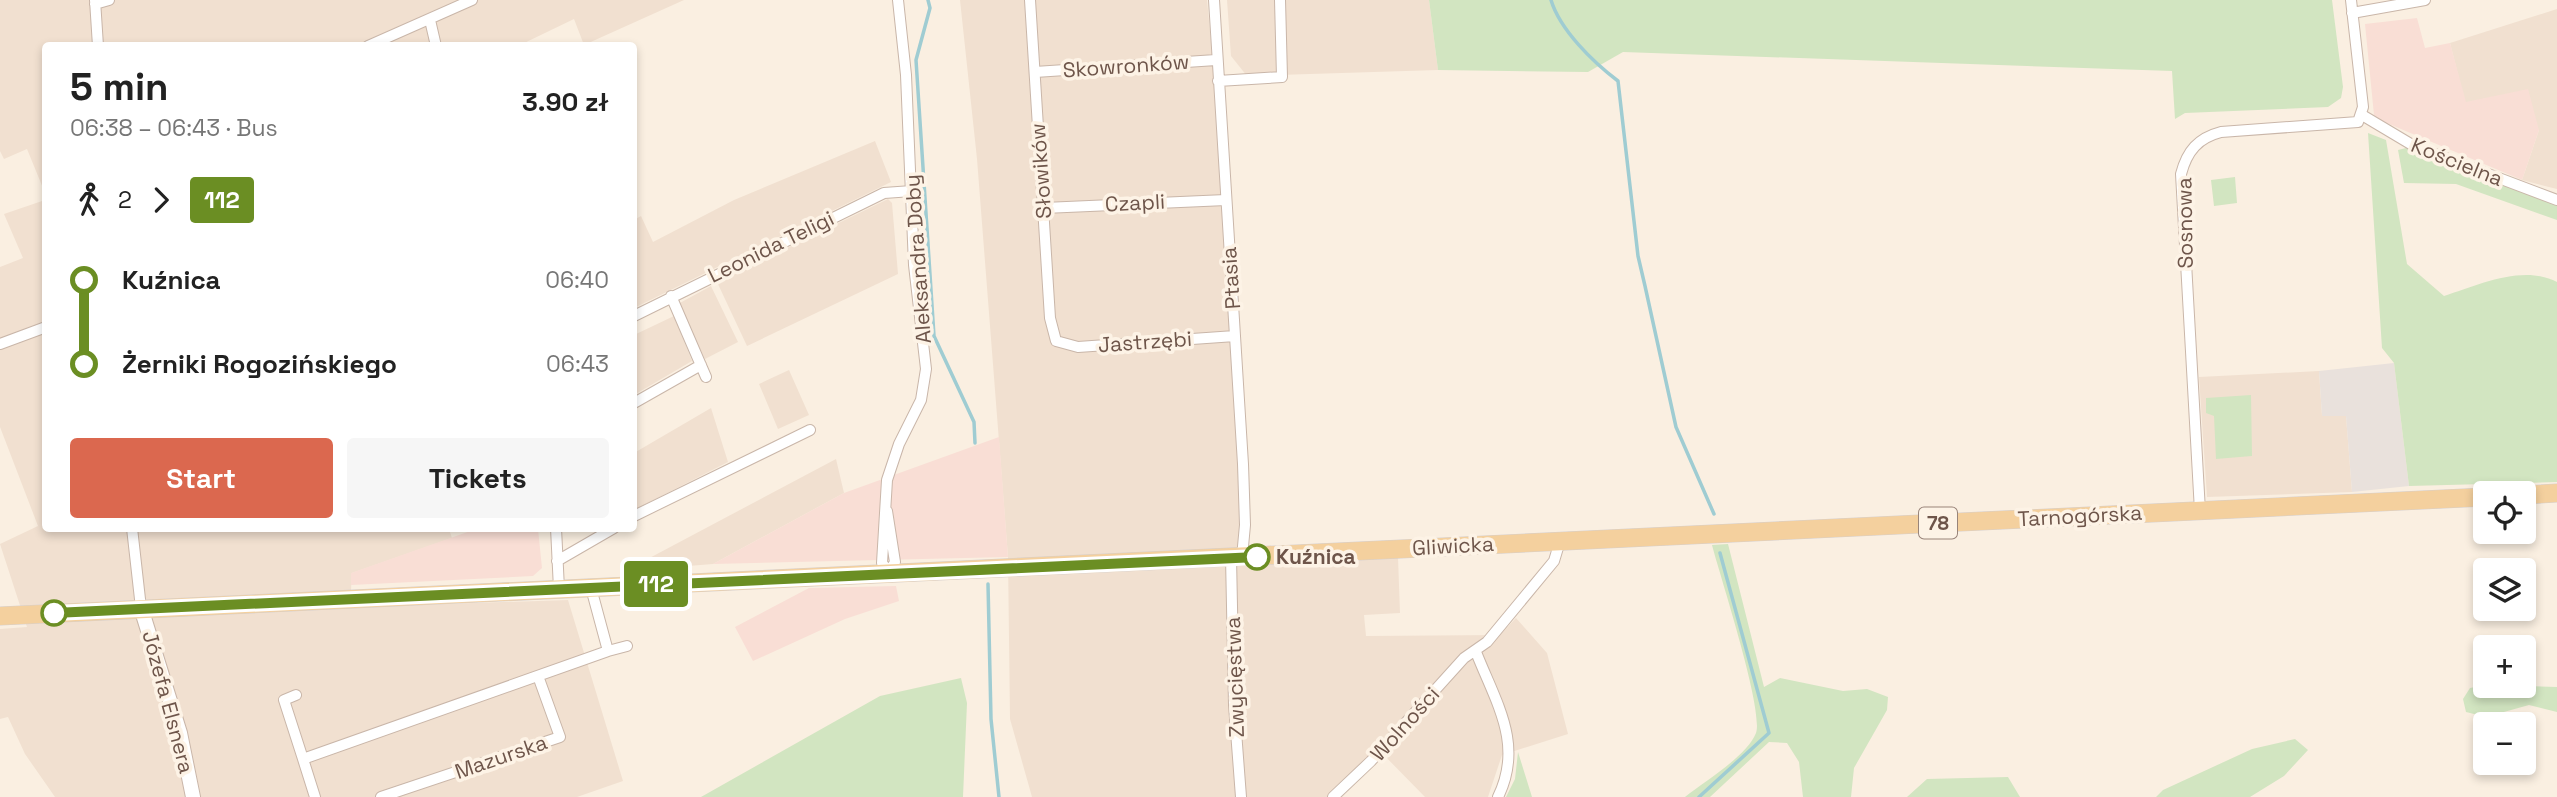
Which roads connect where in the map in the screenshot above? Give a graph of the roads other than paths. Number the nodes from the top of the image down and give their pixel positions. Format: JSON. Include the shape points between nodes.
{"nodes":[{"id":1,"x":110,"y":0,"type":"edge"},
{"id":2,"x":472,"y":0,"type":"edge"},
{"id":3,"x":898,"y":0,"type":"edge"},
{"id":4,"x":1030,"y":0,"type":"edge"},
{"id":5,"x":1214,"y":0,"type":"edge"},
{"id":6,"x":1280,"y":0,"type":"edge"},
{"id":7,"x":2351,"y":0,"type":"edge"},
{"id":8,"x":2426,"y":0,"type":"edge"},
{"id":9,"x":95,"y":2,"type":"edge"},
{"id":10,"x":2352,"y":13,"type":"junction"},
{"id":11,"x":430,"y":20,"type":"junction"},
{"id":12,"x":98,"y":42,"type":"edge"},
{"id":13,"x":378,"y":42,"type":"edge"},
{"id":14,"x":435,"y":42,"type":"edge"},
{"id":15,"x":1216,"y":60,"type":"junction"},
{"id":16,"x":1035,"y":72,"type":"junction"},
{"id":17,"x":1218,"y":81,"type":"junction"},
{"id":18,"x":2362,"y":115,"type":"junction"},
{"id":19,"x":912,"y":191,"type":"junction"},
{"id":20,"x":1226,"y":200,"type":"junction"},
{"id":21,"x":2557,"y":200,"type":"edge"},
{"id":22,"x":1044,"y":208,"type":"junction"},
{"id":23,"x":671,"y":296,"type":"junction"},
{"id":24,"x":637,"y":314,"type":"edge"},
{"id":25,"x":42,"y":328,"type":"edge"},
{"id":26,"x":1235,"y":336,"type":"junction"},
{"id":27,"x":1056,"y":341,"type":"joint"},
{"id":28,"x":0,"y":344,"type":"edge"},
{"id":29,"x":701,"y":365,"type":"junction"},
{"id":30,"x":706,"y":377,"type":"dead end"},
{"id":31,"x":637,"y":402,"type":"edge"},
{"id":32,"x":810,"y":430,"type":"dead end"},
{"id":33,"x":2557,"y":493,"type":"edge"},
{"id":34,"x":2536,"y":494,"type":"edge"},
{"id":35,"x":2473,"y":498,"type":"edge"},
{"id":36,"x":2200,"y":511,"type":"junction"},
{"id":37,"x":637,"y":515,"type":"edge"},
{"id":38,"x":132,"y":532,"type":"edge"},
{"id":39,"x":556,"y":532,"type":"edge"},
{"id":40,"x":607,"y":532,"type":"edge"},
{"id":41,"x":1675,"y":536,"type":"joint"},
{"id":42,"x":1560,"y":541,"type":"junction"},
{"id":43,"x":1236,"y":557,"type":"junction"},
{"id":44,"x":557,"y":561,"type":"junction"},
{"id":45,"x":889,"y":572,"type":"junction"},
{"id":46,"x":592,"y":588,"type":"junction"},
{"id":47,"x":559,"y":589,"type":"junction"},
{"id":48,"x":141,"y":608,"type":"junction"},
{"id":49,"x":0,"y":616,"type":"edge"},
{"id":50,"x":627,"y":646,"type":"dead end"},
{"id":51,"x":608,"y":651,"type":"junction"},
{"id":52,"x":1476,"y":652,"type":"junction"},
{"id":53,"x":538,"y":676,"type":"junction"},
{"id":54,"x":296,"y":695,"type":"dead end"},
{"id":55,"x":303,"y":759,"type":"junction"},
{"id":56,"x":192,"y":797,"type":"edge"},
{"id":57,"x":315,"y":797,"type":"edge"},
{"id":58,"x":381,"y":797,"type":"edge"},
{"id":59,"x":1241,"y":797,"type":"edge"},
{"id":60,"x":1333,"y":797,"type":"edge"},
{"id":61,"x":1498,"y":797,"type":"edge"}],
"edges":[{"from":1,"to":9,"type":"street"},
{"from":2,"to":11,"type":"street"},
{"from":3,"to":19,"type":"street","name":"Aleksandra Doby"},
{"from":4,"to":16,"type":"street","name":"Słowików"},
{"from":5,"to":15,"type":"street","name":"Ptasia"},
{"from":6,"to":17,"type":"street","via":[[1282,77]]},
{"from":7,"to":10,"type":"street"},
{"from":8,"to":10,"type":"street"},
{"from":9,"to":12,"type":"street"},
{"from":10,"to":18,"type":"street"},
{"from":11,"to":13,"type":"street"},
{"from":11,"to":14,"type":"street"},
{"from":15,"to":16,"type":"street","name":"Skowronków"},
{"from":15,"to":17,"type":"street","name":"Ptasia"},
{"from":16,"to":22,"type":"street","name":"Słowików"},
{"from":17,"to":20,"type":"street","name":"Ptasia"},
{"from":18,"to":21,"type":"street","name":"Kościelna","via":[[2414,146]]},
{"from":18,"to":36,"type":"street","name":"Sosnowa","via":[[2352,125],[2221,132],[2207,136],[2186,157],[2181,174]]},
{"from":19,"to":23,"type":"street","name":"Leonida Teligi","via":[[884,193]]},
{"from":19,"to":45,"type":"street","name":"Aleksandra Doby","via":[[925,379],[921,400],[887,480],[895,562]]},
{"from":20,"to":22,"type":"street","name":"Czapli"},
{"from":20,"to":26,"type":"street","name":"Ptasia"},
{"from":22,"to":27,"type":"street","name":"Słowików","via":[[1050,318]]},
{"from":23,"to":24,"type":"street","name":"Leonida Teligi"},
{"from":23,"to":29,"type":"street"},
{"from":25,"to":28,"type":"street"},
{"from":26,"to":27,"type":"street","name":"Jastrzębi","via":[[1078,347]]},
{"from":26,"to":43,"type":"street","name":"Ptasia","via":[[1245,512]]},
{"from":29,"to":30,"type":"street"},
{"from":29,"to":31,"type":"street"},
{"from":32,"to":37,"type":"street"},
{"from":33,"to":34,"type":"main road"},
{"from":35,"to":36,"type":"main road","name":"Tarnogórska","number":"78"},
{"from":36,"to":41,"type":"main road","name":"Tarnogórska","number":"78"},
{"from":38,"to":48,"type":"street"},
{"from":39,"to":44,"type":"street"},
{"from":40,"to":44,"type":"street"},
{"from":41,"to":42,"type":"main road","name":"Gliwicka","number":"78"},
{"from":42,"to":43,"type":"main road","name":"Gliwicka","number":"78"},
{"from":42,"to":52,"type":"street","name":"Wolności","via":[[1554,561]]},
{"from":43,"to":45,"type":"main road","number":"78"},
{"from":43,"to":59,"type":"street","name":"Zwycięstwa","via":[[1234,705]]},
{"from":44,"to":47,"type":"street"},
{"from":45,"to":46,"type":"main road","number":"78"},
{"from":46,"to":47,"type":"main road","number":"78"},
{"from":46,"to":51,"type":"street"},
{"from":47,"to":48,"type":"main road","number":"78"},
{"from":48,"to":49,"type":"main road","number":"78"},
{"from":48,"to":56,"type":"street","name":"Józefa Elsnera","via":[[180,733]]},
{"from":50,"to":51,"type":"street"},
{"from":51,"to":53,"type":"street"},
{"from":52,"to":60,"type":"street","name":"Wolności","via":[[1464,658]]},
{"from":52,"to":61,"type":"street","via":[[1509,739],[1511,757]]},
{"from":53,"to":55,"type":"street"},
{"from":53,"to":58,"type":"street","name":"Mazurska","via":[[560,737]]},
{"from":54,"to":55,"type":"street","via":[[284,699]]},
{"from":55,"to":57,"type":"street"}]}
